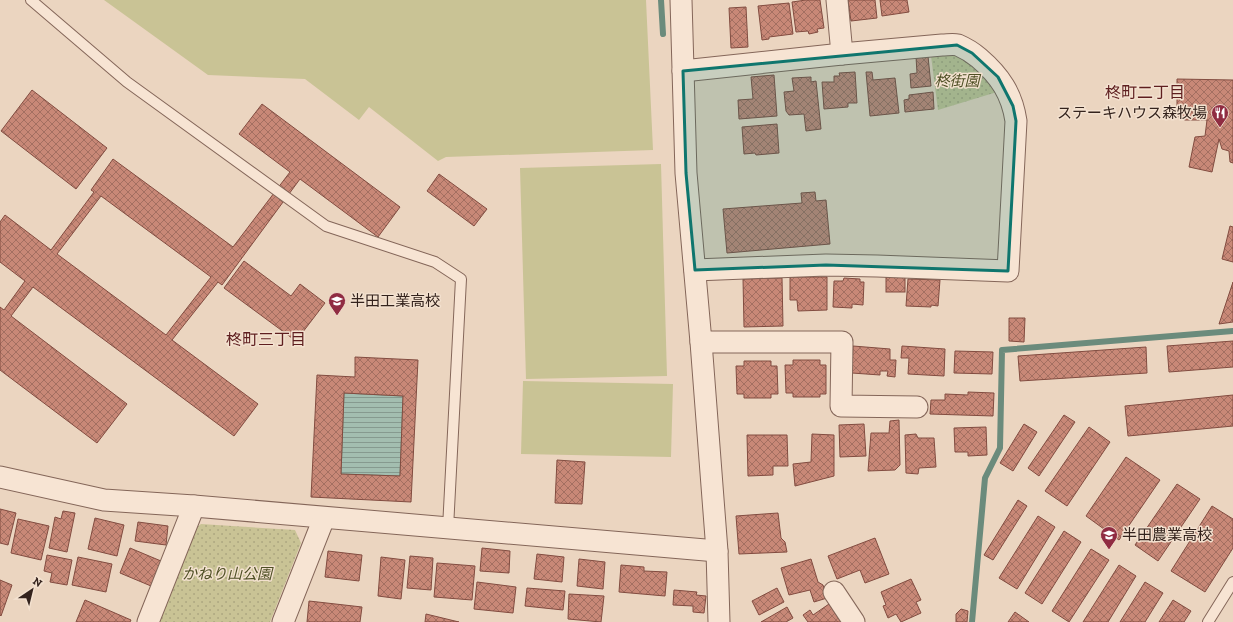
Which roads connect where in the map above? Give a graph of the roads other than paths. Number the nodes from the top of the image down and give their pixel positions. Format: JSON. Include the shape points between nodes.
{"nodes":[{"id":1,"x":31,"y":0,"type":"edge"},
{"id":2,"x":680,"y":0,"type":"edge"},
{"id":3,"x":837,"y":0,"type":"edge"},
{"id":4,"x":842,"y":54,"type":"junction"},
{"id":5,"x":683,"y":70,"type":"junction"},
{"id":6,"x":695,"y":270,"type":"junction"},
{"id":7,"x":701,"y":342,"type":"junction"},
{"id":8,"x":917,"y":407,"type":"dead end"},
{"id":9,"x":0,"y":477,"type":"edge"},
{"id":10,"x":194,"y":506,"type":"junction"},
{"id":11,"x":324,"y":518,"type":"junction"},
{"id":12,"x":448,"y":528,"type":"junction"},
{"id":13,"x":717,"y":551,"type":"junction"},
{"id":14,"x":1233,"y":582,"type":"edge"},
{"id":15,"x":834,"y":592,"type":"dead end"},
{"id":16,"x":148,"y":622,"type":"edge"},
{"id":17,"x":283,"y":622,"type":"edge"},
{"id":18,"x":719,"y":622,"type":"edge"},
{"id":19,"x":854,"y":622,"type":"edge"},
{"id":20,"x":1208,"y":622,"type":"edge"}],
"edges":[{"from":1,"to":12,"type":"lane","via":[[127,82],[326,226],[435,262],[461,279]]},
{"from":2,"to":5,"type":"street"},
{"from":3,"to":4,"type":"street"},
{"from":4,"to":5,"type":"street"},
{"from":4,"to":6,"type":"street","via":[[957,45],[972,52],[998,77],[1014,106],[1016,121],[1008,271],[833,266]]},
{"from":5,"to":6,"type":"street","via":[[686,173]]},
{"from":6,"to":7,"type":"street"},
{"from":7,"to":8,"type":"street","via":[[842,342],[841,406]]},
{"from":7,"to":13,"type":"street"},
{"from":9,"to":10,"type":"street","via":[[104,500]]},
{"from":10,"to":11,"type":"street"},
{"from":10,"to":16,"type":"street"},
{"from":11,"to":12,"type":"street"},
{"from":11,"to":17,"type":"street"},
{"from":12,"to":13,"type":"street"},
{"from":13,"to":18,"type":"street"},
{"from":14,"to":20,"type":"lane"},
{"from":15,"to":19,"type":"street"}]}
